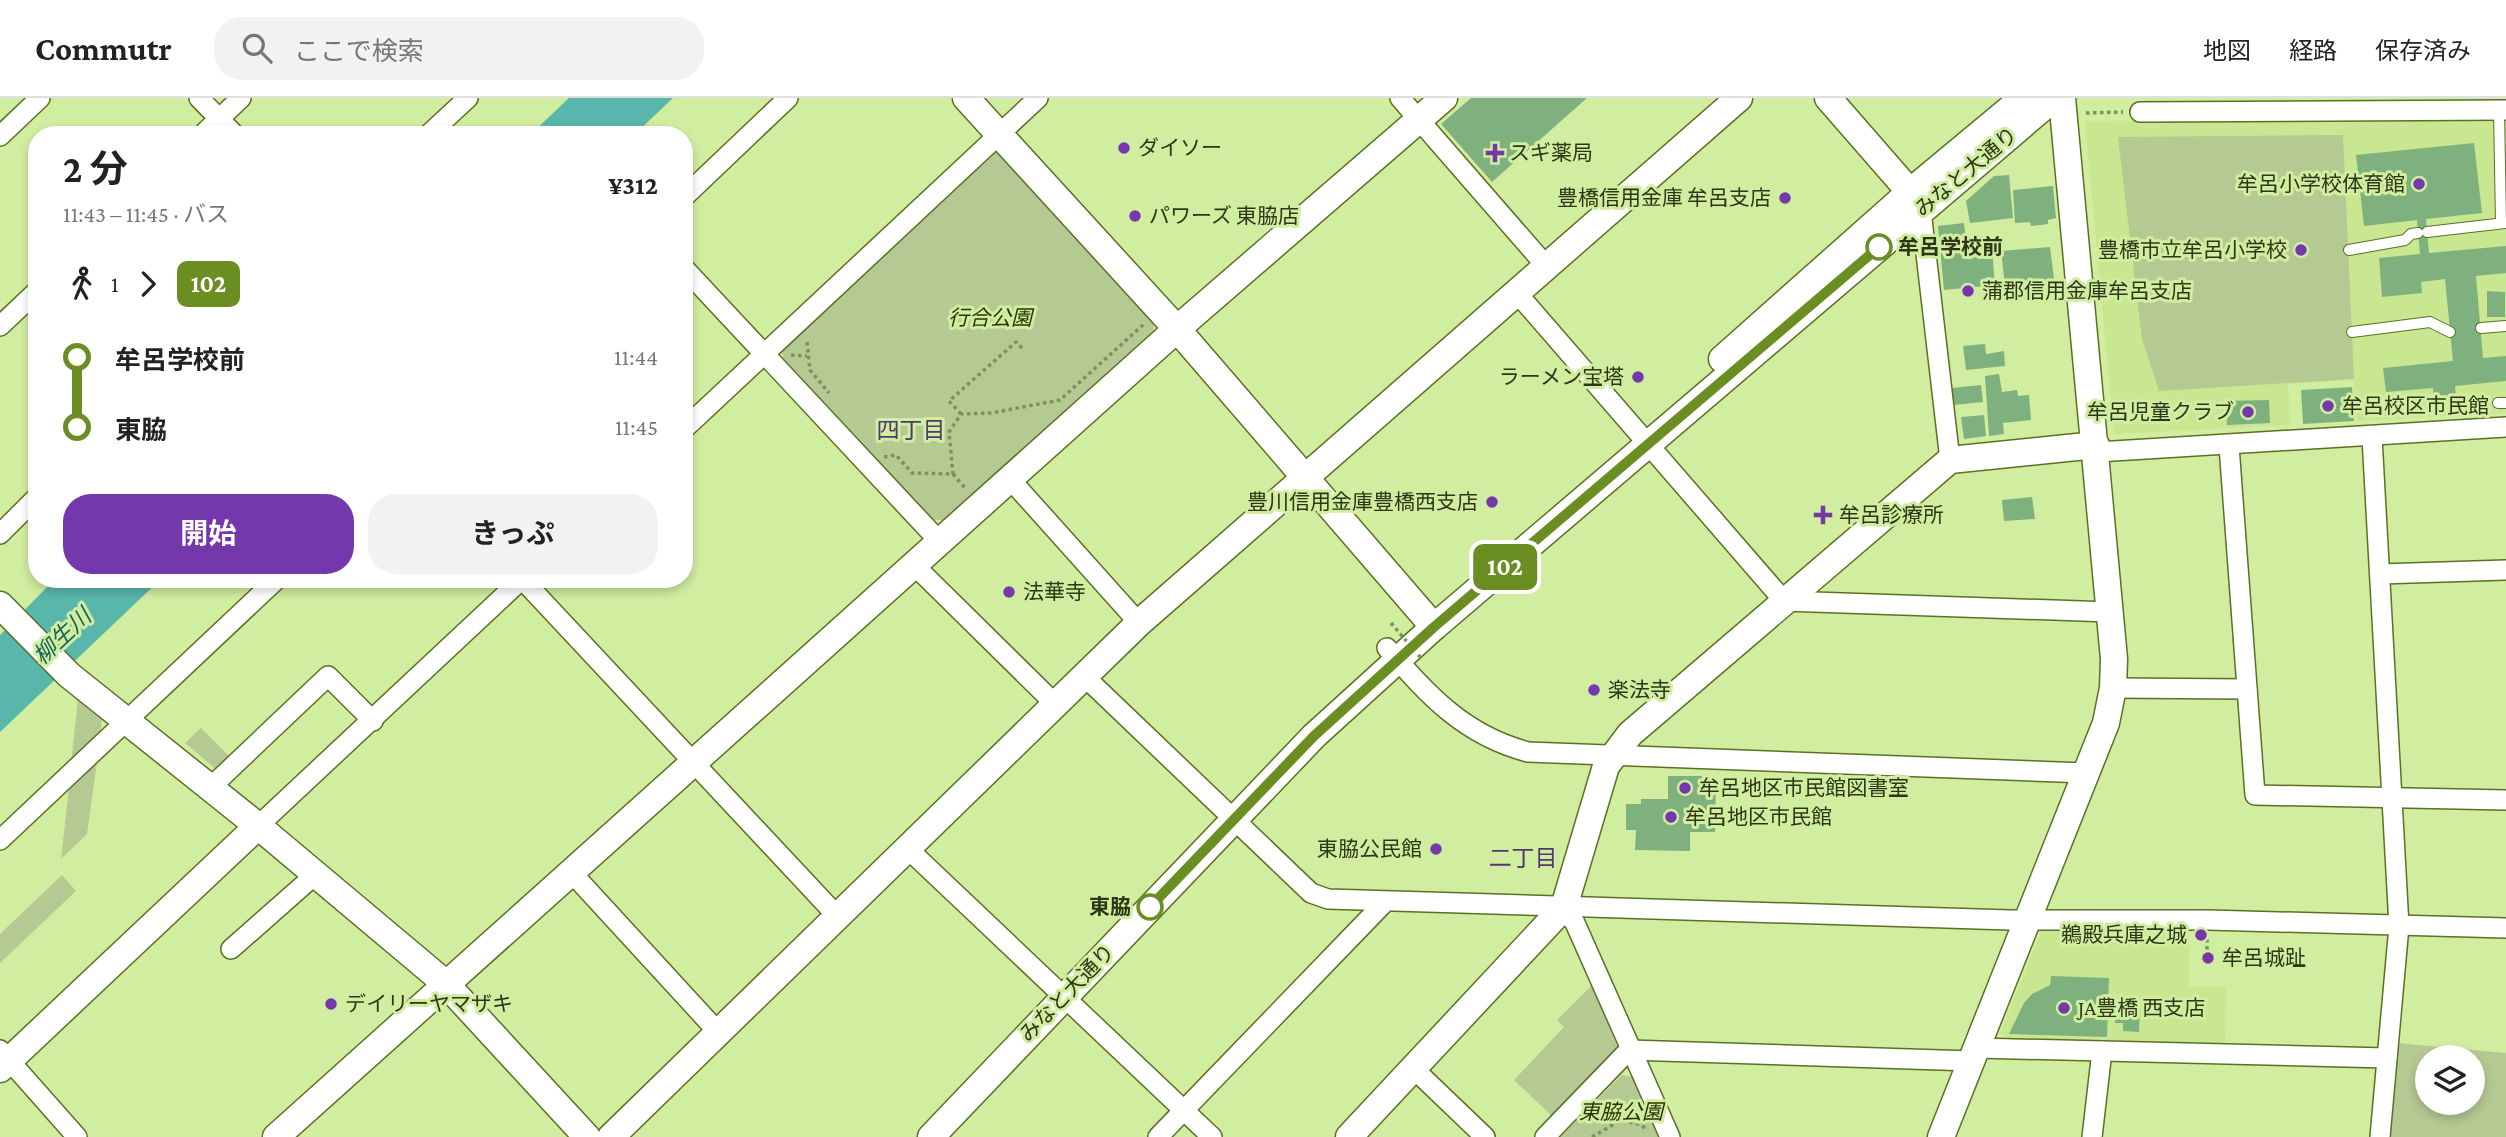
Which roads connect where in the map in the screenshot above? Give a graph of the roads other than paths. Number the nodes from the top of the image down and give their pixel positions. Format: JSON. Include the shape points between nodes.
{"nodes":[{"id":1,"x":40,"y":98,"type":"edge"},
{"id":2,"x":199,"y":98,"type":"edge"},
{"id":3,"x":241,"y":98,"type":"edge"},
{"id":4,"x":468,"y":98,"type":"edge"},
{"id":5,"x":788,"y":98,"type":"edge"},
{"id":6,"x":966,"y":98,"type":"edge"},
{"id":7,"x":1038,"y":98,"type":"edge"},
{"id":8,"x":1400,"y":98,"type":"edge"},
{"id":9,"x":1444,"y":98,"type":"edge"},
{"id":10,"x":1739,"y":98,"type":"edge"},
{"id":11,"x":1828,"y":98,"type":"edge"},
{"id":12,"x":2023,"y":98,"type":"edge"},
{"id":13,"x":2054,"y":98,"type":"edge"},
{"id":14,"x":2292,"y":104,"type":"edge"},
{"id":15,"x":2070,"y":106,"type":"edge"},
{"id":16,"x":2502,"y":110,"type":"edge"},
{"id":17,"x":2140,"y":112,"type":"road end"},
{"id":18,"x":219,"y":118,"type":"junction"},
{"id":19,"x":1419,"y":119,"type":"junction"},
{"id":20,"x":211,"y":126,"type":"edge"},
{"id":21,"x":227,"y":126,"type":"edge"},
{"id":22,"x":438,"y":126,"type":"edge"},
{"id":23,"x":999,"y":134,"type":"junction"},
{"id":24,"x":0,"y":136,"type":"edge"},
{"id":25,"x":693,"y":188,"type":"edge"},
{"id":26,"x":1915,"y":201,"type":"junction"},
{"id":27,"x":2503,"y":223,"type":"edge"},
{"id":28,"x":2348,"y":250,"type":"dead end"},
{"id":29,"x":1547,"y":267,"type":"junction"},
{"id":30,"x":693,"y":278,"type":"edge"},
{"id":31,"x":1517,"y":293,"type":"junction"},
{"id":32,"x":28,"y":300,"type":"edge"},
{"id":33,"x":0,"y":326,"type":"edge"},
{"id":34,"x":2506,"y":326,"type":"edge"},
{"id":35,"x":1177,"y":328,"type":"junction"},
{"id":36,"x":2480,"y":328,"type":"dead end"},
{"id":37,"x":2352,"y":332,"type":"dead end"},
{"id":38,"x":2450,"y":332,"type":"dead end"},
{"id":39,"x":764,"y":354,"type":"junction"},
{"id":40,"x":693,"y":421,"type":"edge"},
{"id":41,"x":2506,"y":427,"type":"edge"},
{"id":42,"x":2372,"y":436,"type":"junction"},
{"id":43,"x":1644,"y":439,"type":"junction"},
{"id":44,"x":2229,"y":446,"type":"junction"},
{"id":45,"x":2097,"y":448,"type":"junction"},
{"id":46,"x":1950,"y":460,"type":"junction"},
{"id":47,"x":1305,"y":475,"type":"junction"},
{"id":48,"x":1010,"y":479,"type":"junction"},
{"id":49,"x":28,"y":506,"type":"edge"},
{"id":50,"x":0,"y":534,"type":"edge"},
{"id":51,"x":939,"y":541,"type":"junction"},
{"id":52,"x":913,"y":564,"type":"junction"},
{"id":53,"x":2506,"y":570,"type":"edge"},
{"id":54,"x":2380,"y":574,"type":"junction"},
{"id":55,"x":267,"y":588,"type":"edge"},
{"id":56,"x":513,"y":588,"type":"edge"},
{"id":57,"x":530,"y":588,"type":"edge"},
{"id":58,"x":1784,"y":601,"type":"junction"},
{"id":59,"x":3,"y":608,"type":"edge"},
{"id":60,"x":2110,"y":612,"type":"junction"},
{"id":61,"x":1429,"y":621,"type":"junction"},
{"id":62,"x":1139,"y":623,"type":"junction"},
{"id":63,"x":1399,"y":647,"type":"junction"},
{"id":64,"x":1085,"y":677,"type":"junction"},
{"id":65,"x":2113,"y":688,"type":"junction"},
{"id":66,"x":2247,"y":689,"type":"junction"},
{"id":67,"x":1056,"y":705,"type":"junction"},
{"id":68,"x":128,"y":719,"type":"junction"},
{"id":69,"x":373,"y":721,"type":"junction"},
{"id":70,"x":1614,"y":754,"type":"junction"},
{"id":71,"x":694,"y":763,"type":"junction"},
{"id":72,"x":2086,"y":773,"type":"junction"},
{"id":73,"x":211,"y":787,"type":"junction"},
{"id":74,"x":2391,"y":798,"type":"junction"},
{"id":75,"x":2506,"y":800,"type":"edge"},
{"id":76,"x":1229,"y":815,"type":"junction"},
{"id":77,"x":258,"y":825,"type":"junction"},
{"id":78,"x":0,"y":840,"type":"edge"},
{"id":79,"x":907,"y":848,"type":"junction"},
{"id":80,"x":572,"y":873,"type":"junction"},
{"id":81,"x":316,"y":874,"type":"junction"},
{"id":82,"x":1384,"y":903,"type":"junction"},
{"id":83,"x":1564,"y":907,"type":"junction"},
{"id":84,"x":838,"y":917,"type":"junction"},
{"id":85,"x":2028,"y":920,"type":"junction"},
{"id":86,"x":2399,"y":926,"type":"junction"},
{"id":87,"x":2506,"y":928,"type":"edge"},
{"id":88,"x":231,"y":949,"type":"dead end"},
{"id":89,"x":445,"y":983,"type":"junction"},
{"id":90,"x":1056,"y":992,"type":"junction"},
{"id":91,"x":718,"y":1032,"type":"junction"},
{"id":92,"x":1629,"y":1050,"type":"junction"},
{"id":93,"x":2102,"y":1051,"type":"junction"},
{"id":94,"x":1975,"y":1054,"type":"junction"},
{"id":95,"x":2387,"y":1058,"type":"junction"},
{"id":96,"x":3,"y":1060,"type":"edge"},
{"id":97,"x":1414,"y":1069,"type":"junction"},
{"id":98,"x":1184,"y":1110,"type":"junction"},
{"id":99,"x":77,"y":1137,"type":"edge"},
{"id":100,"x":276,"y":1137,"type":"edge"},
{"id":101,"x":587,"y":1137,"type":"edge"},
{"id":102,"x":611,"y":1137,"type":"edge"},
{"id":103,"x":911,"y":1137,"type":"edge"},
{"id":104,"x":931,"y":1137,"type":"edge"},
{"id":105,"x":1158,"y":1137,"type":"edge"},
{"id":106,"x":1212,"y":1137,"type":"edge"},
{"id":107,"x":1349,"y":1137,"type":"edge"},
{"id":108,"x":1485,"y":1137,"type":"edge"},
{"id":109,"x":1545,"y":1137,"type":"edge"},
{"id":110,"x":1670,"y":1137,"type":"edge"},
{"id":111,"x":1941,"y":1137,"type":"edge"},
{"id":112,"x":2092,"y":1137,"type":"edge"},
{"id":113,"x":2380,"y":1137,"type":"edge"}],
"edges":[{"from":1,"to":24,"type":"street"},
{"from":2,"to":18,"type":"street"},
{"from":3,"to":18,"type":"street"},
{"from":4,"to":22,"type":"street"},
{"from":5,"to":25,"type":"street"},
{"from":6,"to":23,"type":"street"},
{"from":7,"to":23,"type":"street"},
{"from":8,"to":19,"type":"street"},
{"from":9,"to":19,"type":"street"},
{"from":10,"to":29,"type":"street"},
{"from":11,"to":26,"type":"street"},
{"from":12,"to":26,"type":"street","name":"みなと大通り"},
{"from":13,"to":26,"type":"street","name":"みなと大通り"},
{"from":14,"to":16,"type":"street"},
{"from":14,"to":17,"type":"street"},
{"from":15,"to":45,"type":"street"},
{"from":16,"to":27,"type":"lane"},
{"from":18,"to":20,"type":"street"},
{"from":18,"to":21,"type":"street"},
{"from":19,"to":29,"type":"street"},
{"from":19,"to":35,"type":"street"},
{"from":23,"to":35,"type":"street"},
{"from":23,"to":39,"type":"street"},
{"from":26,"to":43,"type":"street","name":"みなと大通り"},
{"from":26,"to":46,"type":"street"},
{"from":27,"to":28,"type":"lane","via":[[2411,234],[2405,240]]},
{"from":29,"to":31,"type":"street"},
{"from":30,"to":39,"type":"street"},
{"from":31,"to":43,"type":"street"},
{"from":31,"to":47,"type":"street"},
{"from":32,"to":33,"type":"street"},
{"from":34,"to":36,"type":"lane"},
{"from":35,"to":47,"type":"street"},
{"from":35,"to":48,"type":"street"},
{"from":37,"to":38,"type":"lane","via":[[2430,323]]},
{"from":39,"to":40,"type":"street"},
{"from":39,"to":51,"type":"street"},
{"from":41,"to":42,"type":"street"},
{"from":42,"to":44,"type":"street"},
{"from":42,"to":54,"type":"street"},
{"from":43,"to":58,"type":"street"},
{"from":43,"to":61,"type":"street","name":"みなと大通り"},
{"from":44,"to":45,"type":"street"},
{"from":44,"to":66,"type":"street"},
{"from":45,"to":46,"type":"street"},
{"from":45,"to":60,"type":"street"},
{"from":46,"to":58,"type":"street"},
{"from":47,"to":61,"type":"street"},
{"from":47,"to":62,"type":"street"},
{"from":48,"to":51,"type":"street"},
{"from":48,"to":62,"type":"street"},
{"from":49,"to":50,"type":"street"},
{"from":51,"to":52,"type":"street"},
{"from":52,"to":67,"type":"street"},
{"from":52,"to":71,"type":"street"},
{"from":53,"to":54,"type":"street"},
{"from":54,"to":74,"type":"street"},
{"from":55,"to":68,"type":"street"},
{"from":56,"to":69,"type":"street"},
{"from":57,"to":71,"type":"street"},
{"from":58,"to":60,"type":"street"},
{"from":58,"to":70,"type":"street","via":[[1630,734]]},
{"from":59,"to":68,"type":"street","via":[[69,675]]},
{"from":60,"to":65,"type":"street"},
{"from":61,"to":63,"type":"street","name":"みなと大通り"},
{"from":62,"to":64,"type":"street"},
{"from":63,"to":70,"type":"street","via":[[1457,720],[1501,745],[1540,753]]},
{"from":63,"to":76,"type":"street","name":"みなと大通り","via":[[1314,736]]},
{"from":64,"to":67,"type":"street"},
{"from":64,"to":76,"type":"street"},
{"from":65,"to":66,"type":"street"},
{"from":65,"to":72,"type":"street","via":[[2106,723]]},
{"from":66,"to":74,"type":"street","via":[[2255,795]]},
{"from":67,"to":79,"type":"street"},
{"from":68,"to":73,"type":"street"},
{"from":68,"to":78,"type":"street"},
{"from":69,"to":73,"type":"street","via":[[328,676]]},
{"from":69,"to":77,"type":"street"},
{"from":70,"to":72,"type":"street"},
{"from":70,"to":83,"type":"street","via":[[1606,766]]},
{"from":71,"to":80,"type":"street"},
{"from":71,"to":84,"type":"street"},
{"from":72,"to":85,"type":"street"},
{"from":73,"to":77,"type":"street"},
{"from":74,"to":75,"type":"street"},
{"from":74,"to":86,"type":"street"},
{"from":76,"to":82,"type":"street","via":[[1311,893],[1328,899]]},
{"from":76,"to":90,"type":"street","name":"みなと大通り"},
{"from":77,"to":81,"type":"street"},
{"from":77,"to":96,"type":"street"},
{"from":79,"to":84,"type":"street"},
{"from":79,"to":90,"type":"street"},
{"from":80,"to":89,"type":"street"},
{"from":80,"to":91,"type":"street"},
{"from":81,"to":88,"type":"street"},
{"from":81,"to":89,"type":"street"},
{"from":82,"to":83,"type":"street"},
{"from":82,"to":98,"type":"street"},
{"from":83,"to":85,"type":"street"},
{"from":83,"to":92,"type":"street"},
{"from":83,"to":97,"type":"street"},
{"from":84,"to":91,"type":"street"},
{"from":85,"to":86,"type":"street"},
{"from":85,"to":94,"type":"street"},
{"from":86,"to":87,"type":"street"},
{"from":86,"to":95,"type":"street"},
{"from":89,"to":100,"type":"street"},
{"from":89,"to":101,"type":"street"},
{"from":90,"to":98,"type":"street"},
{"from":90,"to":103,"type":"street","name":"みなと大通り"},
{"from":90,"to":104,"type":"street","name":"みなと大通り"},
{"from":91,"to":102,"type":"street"},
{"from":92,"to":94,"type":"street"},
{"from":92,"to":109,"type":"street"},
{"from":92,"to":110,"type":"street"},
{"from":93,"to":94,"type":"street"},
{"from":93,"to":95,"type":"street"},
{"from":93,"to":112,"type":"street"},
{"from":94,"to":111,"type":"street"},
{"from":95,"to":113,"type":"street"},
{"from":96,"to":99,"type":"street"},
{"from":97,"to":107,"type":"street"},
{"from":97,"to":108,"type":"street"},
{"from":98,"to":105,"type":"street"},
{"from":98,"to":106,"type":"street"}]}
